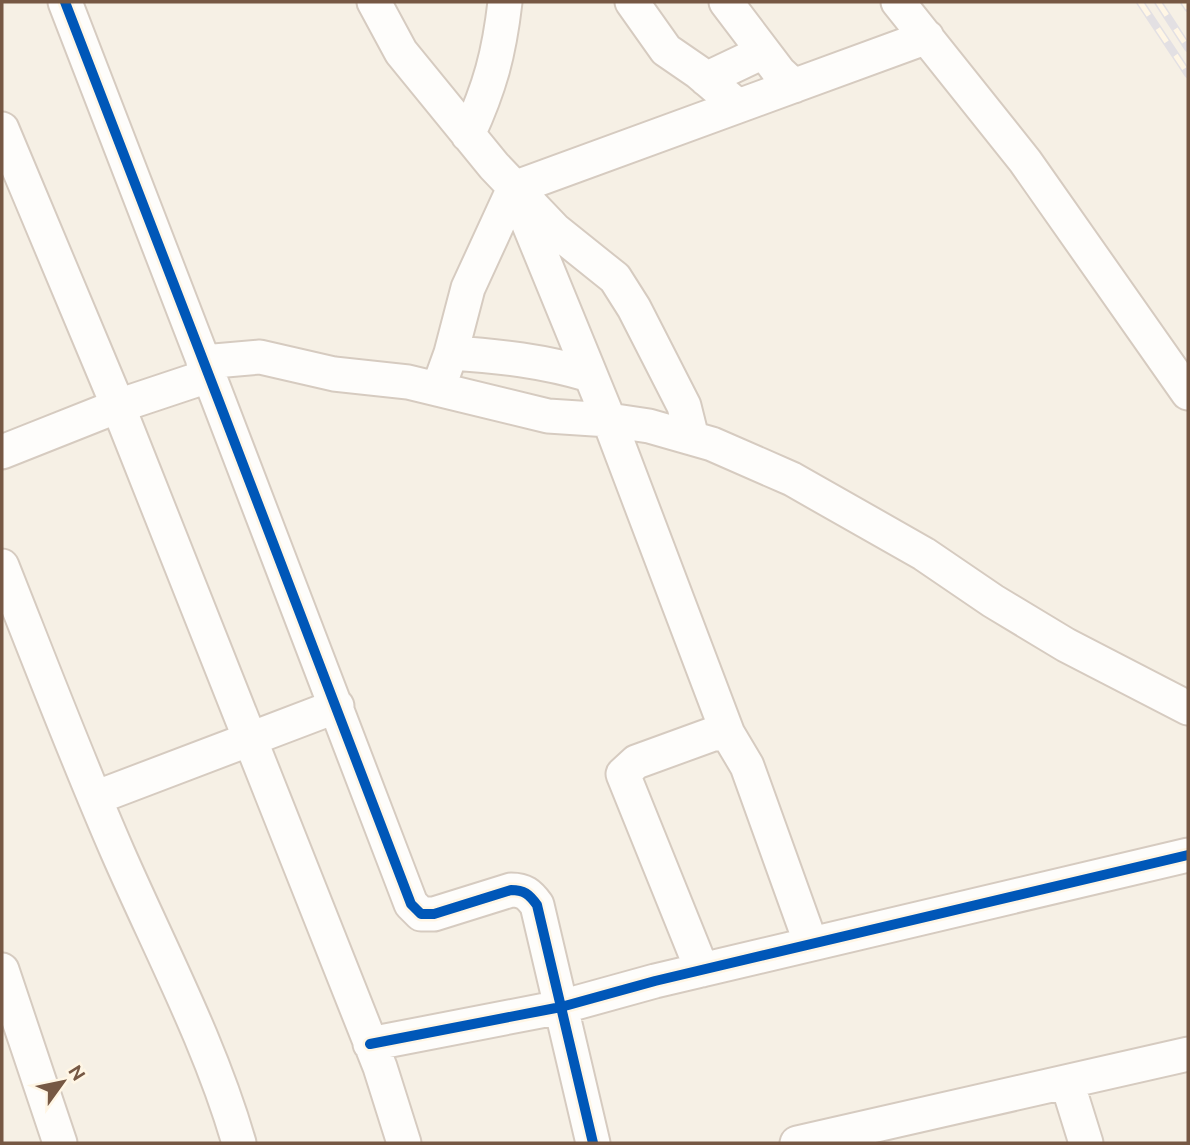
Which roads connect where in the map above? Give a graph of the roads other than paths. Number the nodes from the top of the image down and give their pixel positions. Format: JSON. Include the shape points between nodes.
{"nodes":[{"id":1,"x":65,"y":2,"type":"edge"},
{"id":2,"x":374,"y":2,"type":"edge"},
{"id":3,"x":505,"y":2,"type":"edge"},
{"id":4,"x":632,"y":2,"type":"edge"},
{"id":5,"x":726,"y":2,"type":"edge"},
{"id":6,"x":898,"y":2,"type":"edge"},
{"id":7,"x":927,"y":37,"type":"junction"},
{"id":8,"x":763,"y":52,"type":"junction"},
{"id":9,"x":706,"y":79,"type":"junction"},
{"id":10,"x":794,"y":86,"type":"junction"},
{"id":11,"x":737,"y":106,"type":"junction"},
{"id":12,"x":2,"y":129,"type":"edge"},
{"id":13,"x":468,"y":135,"type":"junction"},
{"id":14,"x":514,"y":188,"type":"junction"},
{"id":15,"x":451,"y":353,"type":"junction"},
{"id":16,"x":206,"y":369,"type":"junction"},
{"id":17,"x":590,"y":375,"type":"junction"},
{"id":18,"x":438,"y":389,"type":"junction"},
{"id":19,"x":1188,"y":393,"type":"edge"},
{"id":20,"x":118,"y":406,"type":"junction"},
{"id":21,"x":609,"y":420,"type":"junction"},
{"id":22,"x":692,"y":438,"type":"junction"},
{"id":23,"x":2,"y":452,"type":"edge"},
{"id":24,"x":2,"y":566,"type":"edge"},
{"id":25,"x":337,"y":706,"type":"junction"},
{"id":26,"x":1188,"y":708,"type":"edge"},
{"id":27,"x":728,"y":734,"type":"junction"},
{"id":28,"x":249,"y":737,"type":"junction"},
{"id":29,"x":95,"y":798,"type":"junction"},
{"id":30,"x":1188,"y":855,"type":"edge"},
{"id":31,"x":811,"y":944,"type":"junction"},
{"id":32,"x":2,"y":970,"type":"edge"},
{"id":33,"x":702,"y":970,"type":"junction"},
{"id":34,"x":561,"y":1007,"type":"junction"},
{"id":35,"x":370,"y":1044,"type":"junction"},
{"id":36,"x":1188,"y":1054,"type":"edge"},
{"id":37,"x":1068,"y":1082,"type":"junction"},
{"id":38,"x":925,"y":1130,"type":"edge"},
{"id":39,"x":60,"y":1143,"type":"edge"},
{"id":40,"x":239,"y":1143,"type":"edge"},
{"id":41,"x":404,"y":1143,"type":"edge"},
{"id":42,"x":593,"y":1143,"type":"edge"},
{"id":43,"x":797,"y":1143,"type":"edge"},
{"id":44,"x":1086,"y":1143,"type":"edge"}],
"edges":[{"from":1,"to":16,"type":"street"},
{"from":2,"to":13,"type":"street","via":[[401,52]]},
{"from":3,"to":13,"type":"street","via":[[487,93]]},
{"from":4,"to":9,"type":"street","via":[[666,50]]},
{"from":5,"to":8,"type":"street"},
{"from":6,"to":7,"type":"street"},
{"from":7,"to":10,"type":"street"},
{"from":7,"to":19,"type":"street","via":[[1025,161]]},
{"from":8,"to":9,"type":"street"},
{"from":8,"to":10,"type":"street"},
{"from":9,"to":11,"type":"street"},
{"from":10,"to":11,"type":"street"},
{"from":11,"to":14,"type":"street"},
{"from":12,"to":20,"type":"street"},
{"from":13,"to":14,"type":"street"},
{"from":14,"to":15,"type":"street","via":[[468,288]]},
{"from":14,"to":17,"type":"street"},
{"from":14,"to":22,"type":"street","via":[[555,230],[615,278],[684,406]]},
{"from":15,"to":17,"type":"street","via":[[556,364]]},
{"from":15,"to":18,"type":"street"},
{"from":16,"to":18,"type":"street","via":[[260,357],[334,374]]},
{"from":16,"to":20,"type":"street"},
{"from":16,"to":25,"type":"street"},
{"from":17,"to":21,"type":"street"},
{"from":18,"to":21,"type":"street","via":[[548,416]]},
{"from":20,"to":23,"type":"street"},
{"from":20,"to":28,"type":"street"},
{"from":21,"to":22,"type":"street"},
{"from":21,"to":27,"type":"street"},
{"from":22,"to":26,"type":"street","via":[[792,479],[924,554],[1066,645]]},
{"from":24,"to":29,"type":"street"},
{"from":25,"to":28,"type":"street"},
{"from":25,"to":34,"type":"street","via":[[411,904],[421,914],[433,914],[511,890],[530,896],[537,905]]},
{"from":27,"to":31,"type":"street","via":[[747,766]]},
{"from":27,"to":33,"type":"street","via":[[713,734],[636,762],[623,774]]},
{"from":28,"to":29,"type":"street"},
{"from":28,"to":35,"type":"street"},
{"from":29,"to":40,"type":"street","via":[[206,1048]]},
{"from":30,"to":31,"type":"street"},
{"from":31,"to":33,"type":"street"},
{"from":32,"to":39,"type":"street"},
{"from":33,"to":34,"type":"street"},
{"from":34,"to":35,"type":"street"},
{"from":34,"to":42,"type":"street"},
{"from":35,"to":41,"type":"street"},
{"from":36,"to":37,"type":"street"},
{"from":37,"to":38,"type":"street"},
{"from":37,"to":44,"type":"street"},
{"from":38,"to":43,"type":"street"}]}
